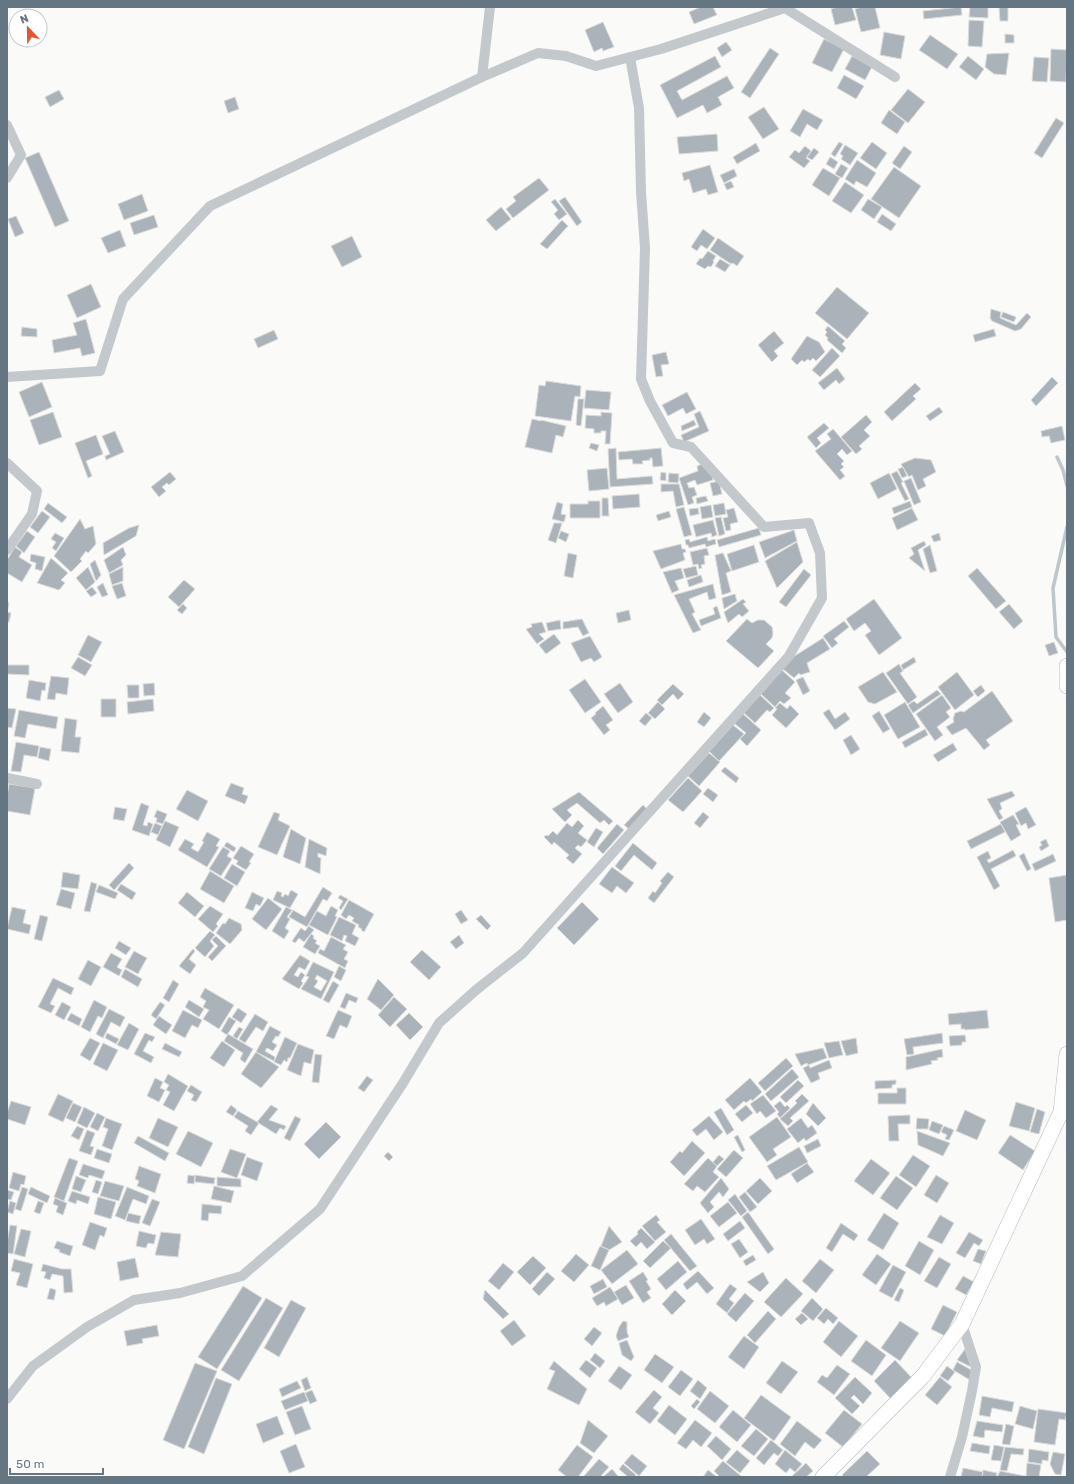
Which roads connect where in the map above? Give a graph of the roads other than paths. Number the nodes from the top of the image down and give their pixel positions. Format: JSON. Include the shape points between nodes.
{"nodes":[{"id":1,"x":490,"y":7,"type":"edge"},
{"id":2,"x":787,"y":7,"type":"edge"},
{"id":3,"x":630,"y":57,"type":"junction"},
{"id":4,"x":482,"y":77,"type":"junction"},
{"id":5,"x":895,"y":77,"type":"dead end"},
{"id":6,"x":7,"y":125,"type":"edge"},
{"id":7,"x":7,"y":178,"type":"edge"},
{"id":8,"x":7,"y":377,"type":"edge"},
{"id":9,"x":7,"y":463,"type":"edge"},
{"id":10,"x":7,"y":550,"type":"edge"},
{"id":11,"x":1067,"y":666,"type":"edge"},
{"id":12,"x":1067,"y":686,"type":"edge"},
{"id":13,"x":7,"y":778,"type":"edge"},
{"id":14,"x":37,"y":784,"type":"dead end"},
{"id":15,"x":1067,"y":1054,"type":"edge"},
{"id":16,"x":962,"y":1324,"type":"junction"},
{"id":17,"x":7,"y":1399,"type":"edge"},
{"id":18,"x":823,"y":1477,"type":"edge"},
{"id":19,"x":950,"y":1477,"type":"edge"}],
"edges":[{"from":1,"to":4,"type":"street"},
{"from":2,"to":3,"type":"street","via":[[661,50]]},
{"from":2,"to":5,"type":"street"},
{"from":3,"to":4,"type":"street","via":[[596,66],[566,56],[538,53]]},
{"from":3,"to":17,"type":"street","via":[[639,108],[645,248],[641,379],[673,444],[690,447],[764,527],[809,523],[820,553],[822,598],[789,656],[523,952],[439,1024],[320,1209],[242,1276],[180,1293],[134,1300],[87,1327],[33,1366]]},
{"from":4,"to":8,"type":"street","via":[[210,206],[123,299],[100,371]]},
{"from":6,"to":7,"type":"street","via":[[21,155]]},
{"from":9,"to":10,"type":"street","via":[[37,490],[32,514]]},
{"from":11,"to":12,"type":"street"},
{"from":13,"to":14,"type":"street"},
{"from":15,"to":16,"type":"street","via":[[1061,1112]]},
{"from":16,"to":18,"type":"street","via":[[923,1376]]},
{"from":16,"to":19,"type":"street","via":[[976,1367],[962,1437]]}]}
